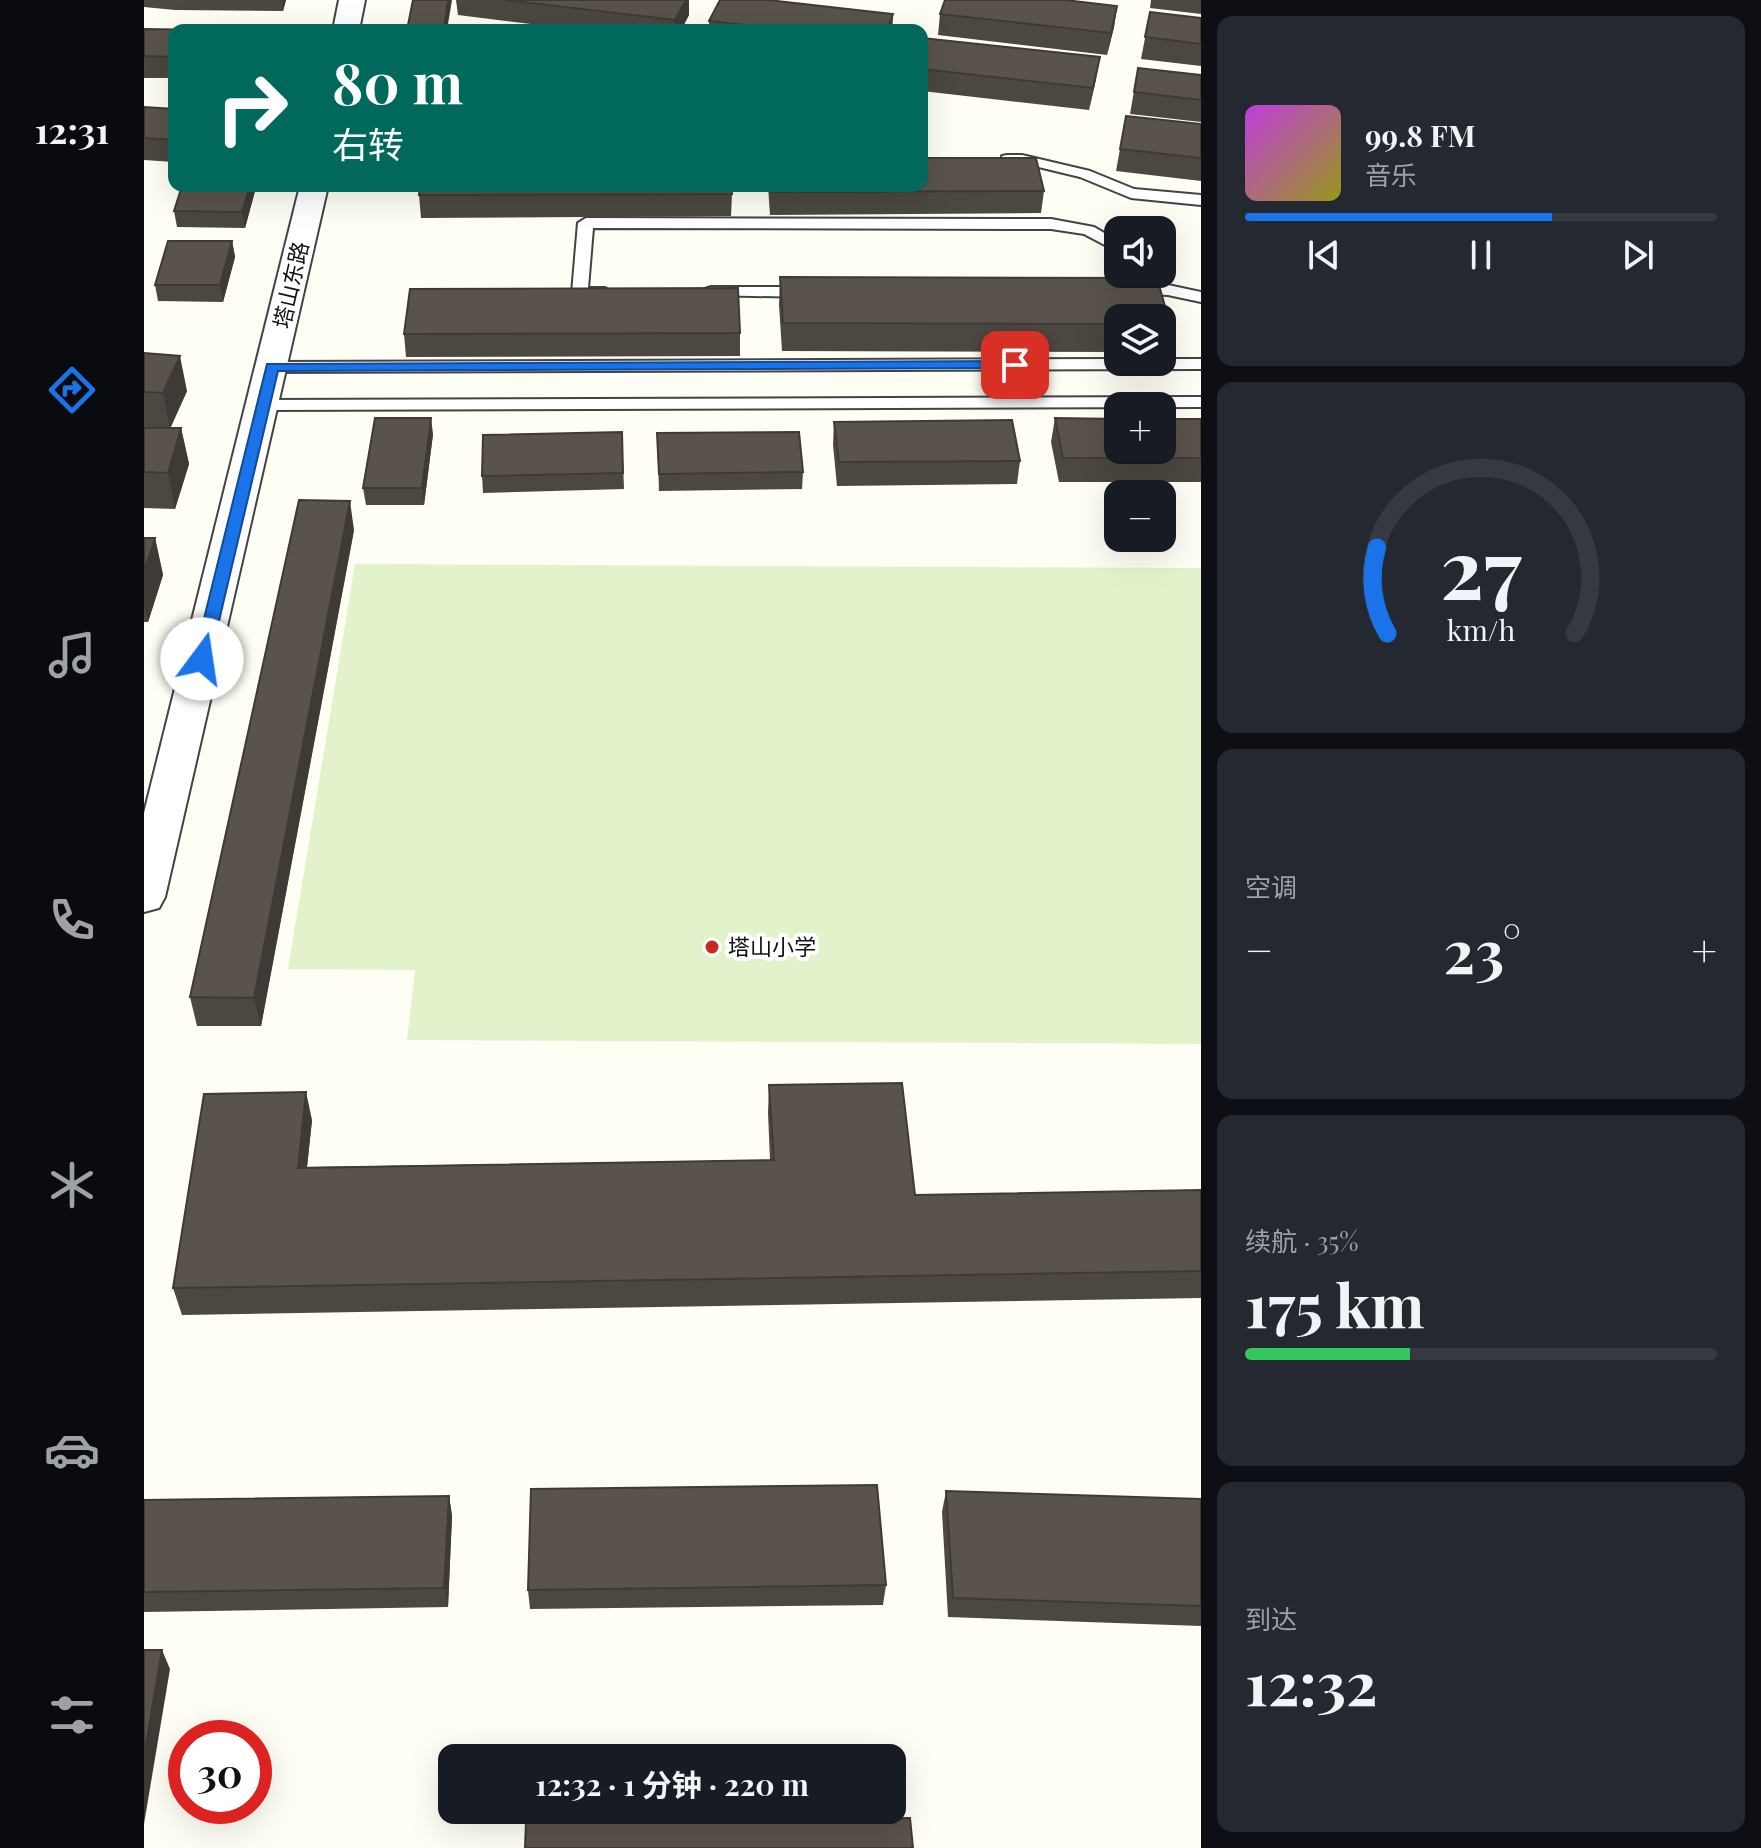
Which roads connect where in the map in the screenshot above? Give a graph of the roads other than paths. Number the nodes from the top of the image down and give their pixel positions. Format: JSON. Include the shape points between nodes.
{"nodes":[{"id":1,"x":352,"y":0,"type":"edge"},
{"id":2,"x":347,"y":24,"type":"edge"},
{"id":3,"x":994,"y":159,"type":"edge"},
{"id":4,"x":313,"y":192,"type":"edge"},
{"id":5,"x":1201,"y":200,"type":"edge"},
{"id":6,"x":1104,"y":239,"type":"edge"},
{"id":7,"x":1176,"y":278,"type":"edge"},
{"id":8,"x":1201,"y":290,"type":"edge"},
{"id":9,"x":1120,"y":291,"type":"edge"},
{"id":10,"x":818,"y":292,"type":"edge"},
{"id":11,"x":628,"y":293,"type":"edge"},
{"id":12,"x":691,"y":293,"type":"edge"},
{"id":13,"x":1201,"y":297,"type":"edge"},
{"id":14,"x":1201,"y":364,"type":"edge"},
{"id":15,"x":272,"y":367,"type":"junction"},
{"id":16,"x":1201,"y":402,"type":"edge"},
{"id":17,"x":263,"y":405,"type":"junction"},
{"id":18,"x":144,"y":897,"type":"edge"}],
"edges":[{"from":1,"to":2,"type":"street"},
{"from":3,"to":5,"type":"lane","via":[[1022,159],[1085,174],[1131,193]]},
{"from":4,"to":15,"type":"street","name":"塔山东路"},
{"from":6,"to":11,"type":"lane","via":[[1088,230],[1051,224],[586,223],[580,293]]},
{"from":7,"to":8,"type":"lane"},
{"from":9,"to":13,"type":"lane","via":[[1168,290]]},
{"from":10,"to":12,"type":"lane"},
{"from":14,"to":15,"type":"lane"},
{"from":15,"to":17,"type":"street","name":"塔山东路"},
{"from":16,"to":17,"type":"lane"},
{"from":17,"to":18,"type":"street","name":"塔山东路"}]}
